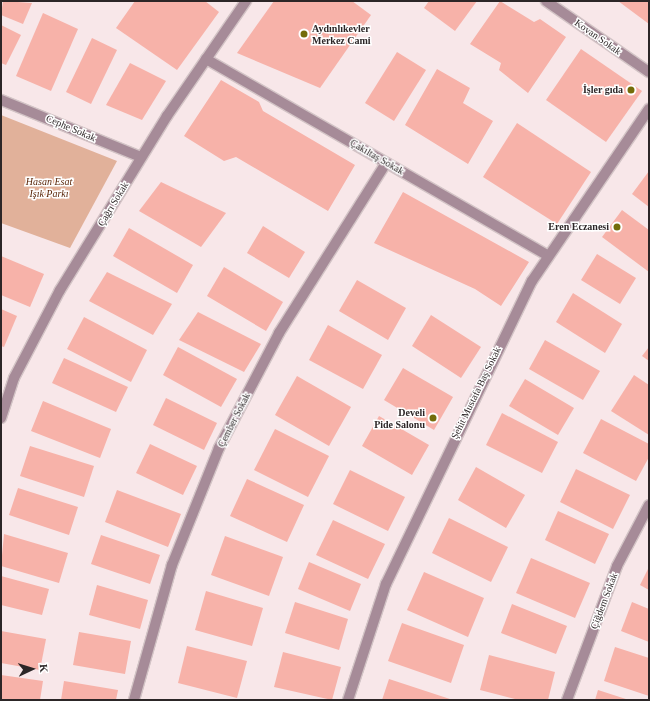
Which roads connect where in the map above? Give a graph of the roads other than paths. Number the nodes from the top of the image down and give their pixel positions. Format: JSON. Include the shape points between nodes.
{"nodes":[{"id":1,"x":246,"y":1,"type":"edge"},
{"id":2,"x":546,"y":1,"type":"edge"},
{"id":3,"x":206,"y":59,"type":"junction"},
{"id":4,"x":649,"y":72,"type":"edge"},
{"id":5,"x":1,"y":100,"type":"edge"},
{"id":6,"x":649,"y":109,"type":"edge"},
{"id":7,"x":141,"y":157,"type":"junction"},
{"id":8,"x":386,"y":163,"type":"junction"},
{"id":9,"x":548,"y":256,"type":"junction"},
{"id":10,"x":1,"y":418,"type":"edge"},
{"id":11,"x":649,"y":505,"type":"edge"},
{"id":12,"x":134,"y":700,"type":"edge"},
{"id":13,"x":348,"y":700,"type":"edge"},
{"id":14,"x":567,"y":700,"type":"edge"}],
"edges":[{"from":1,"to":3,"type":"street","name":"Çağrı Sokak"},
{"from":2,"to":4,"type":"street","name":"Kovan Sokak"},
{"from":3,"to":7,"type":"street","name":"Çağrı Sokak"},
{"from":3,"to":8,"type":"street","name":"Çakıltaş Sokak"},
{"from":5,"to":7,"type":"street","name":"Cephe Sokak"},
{"from":6,"to":9,"type":"street","name":"Şehit Mustafa Baş Sokak"},
{"from":7,"to":10,"type":"street","name":"Çağrı Sokak","via":[[60,290],[14,378]]},
{"from":8,"to":9,"type":"street","name":"Çakıltaş Sokak"},
{"from":8,"to":12,"type":"street","name":"Çember Sokak","via":[[279,333],[219,448],[172,565]]},
{"from":9,"to":13,"type":"street","name":"Şehit Mustafa Baş Sokak","via":[[532,281],[456,431],[386,584]]},
{"from":11,"to":14,"type":"street","name":"Çiğdem Sokak","via":[[617,566]]}]}
